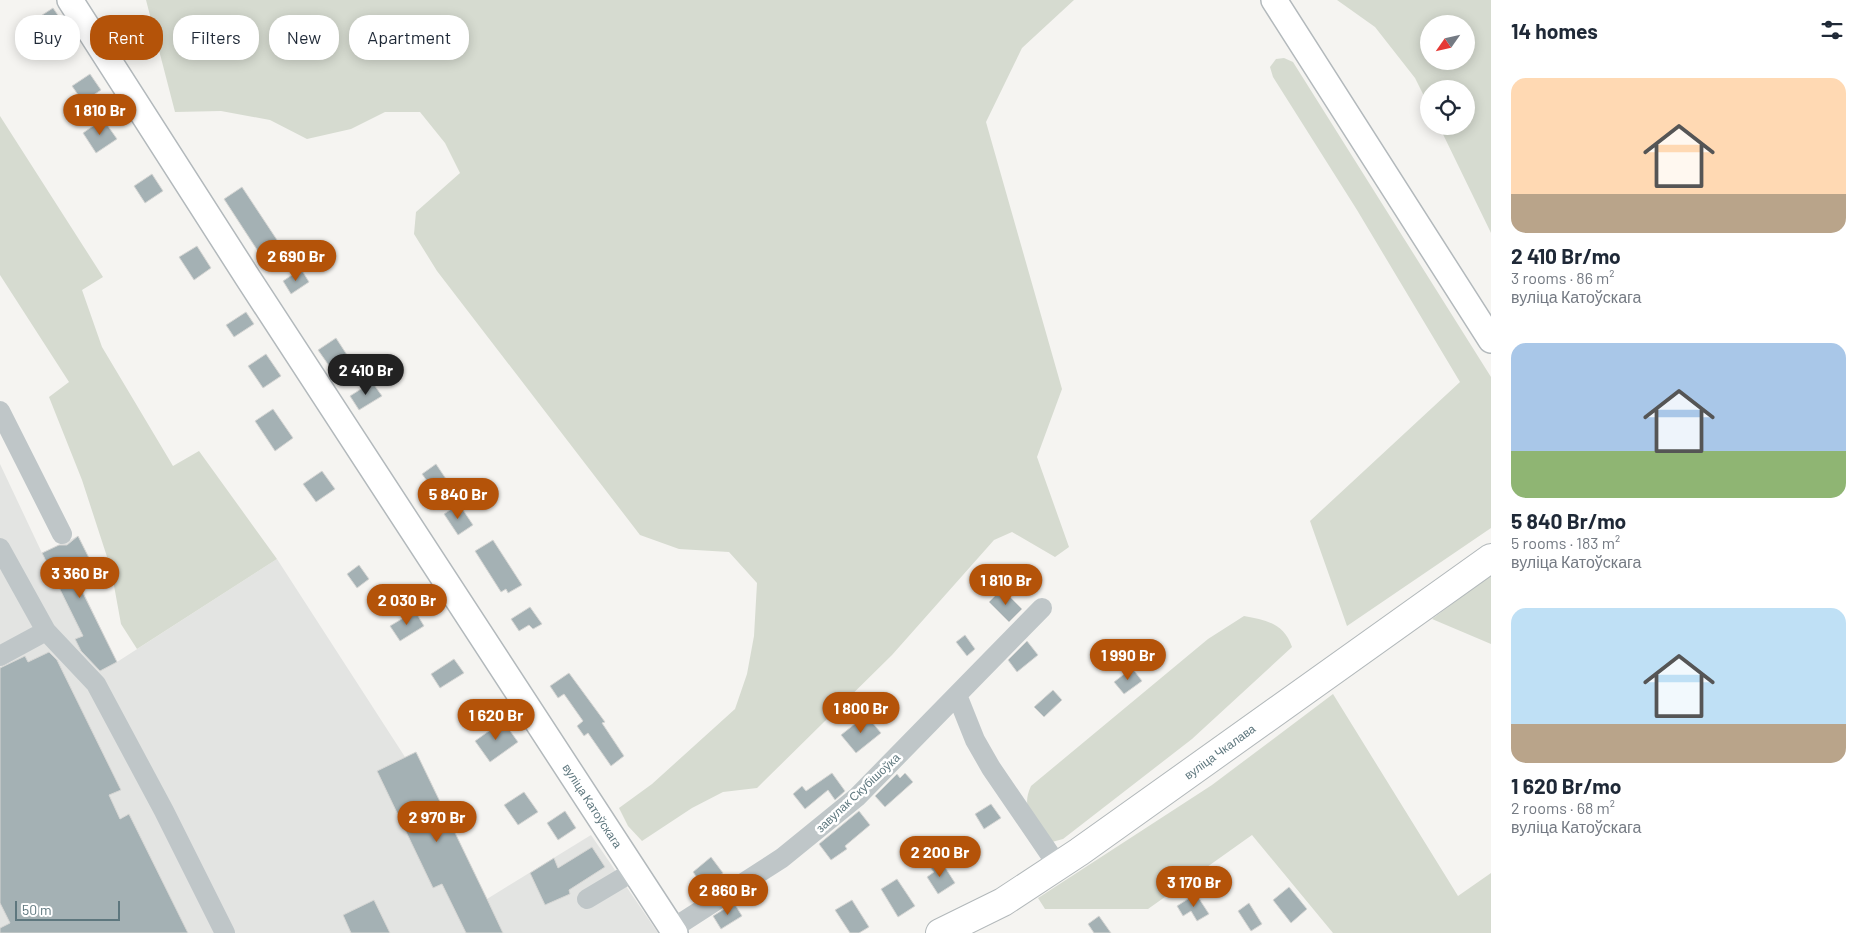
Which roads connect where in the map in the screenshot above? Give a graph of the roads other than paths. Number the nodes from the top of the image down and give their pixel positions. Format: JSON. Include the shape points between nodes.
{"nodes":[{"id":1,"x":70,"y":0,"type":"edge"},
{"id":2,"x":1274,"y":0,"type":"edge"},
{"id":3,"x":1491,"y":340,"type":"edge"},
{"id":4,"x":0,"y":411,"type":"edge"},
{"id":5,"x":62,"y":534,"type":"dead end"},
{"id":6,"x":0,"y":548,"type":"edge"},
{"id":7,"x":1491,"y":558,"type":"edge"},
{"id":8,"x":1042,"y":608,"type":"dead end"},
{"id":9,"x":46,"y":631,"type":"junction"},
{"id":10,"x":0,"y":656,"type":"edge"},
{"id":11,"x":957,"y":695,"type":"junction"},
{"id":12,"x":1058,"y":866,"type":"junction"},
{"id":13,"x":634,"y":871,"type":"junction"},
{"id":14,"x":587,"y":899,"type":"dead end"},
{"id":15,"x":673,"y":931,"type":"edge"},
{"id":16,"x":225,"y":933,"type":"edge"},
{"id":17,"x":940,"y":933,"type":"edge"}],
"edges":[{"from":1,"to":13,"type":"main road","name":"вуліца Катоўскага"},
{"from":2,"to":3,"type":"main road"},
{"from":4,"to":5,"type":"street"},
{"from":6,"to":9,"type":"street"},
{"from":7,"to":12,"type":"highway","name":"вуліца Чкалава"},
{"from":8,"to":11,"type":"street","name":"завулак Скубішоўка"},
{"from":9,"to":10,"type":"street"},
{"from":9,"to":16,"type":"street","via":[[96,684]]},
{"from":11,"to":12,"type":"street","via":[[975,740],[991,768]]},
{"from":11,"to":15,"type":"street","name":"завулак Скубішоўка","via":[[857,797],[811,836]]},
{"from":12,"to":17,"type":"highway","name":"вуліца Чкалава","via":[[1003,902]]},
{"from":13,"to":14,"type":"street"},
{"from":13,"to":15,"type":"main road","name":"вуліца Катоўскага"}]}
